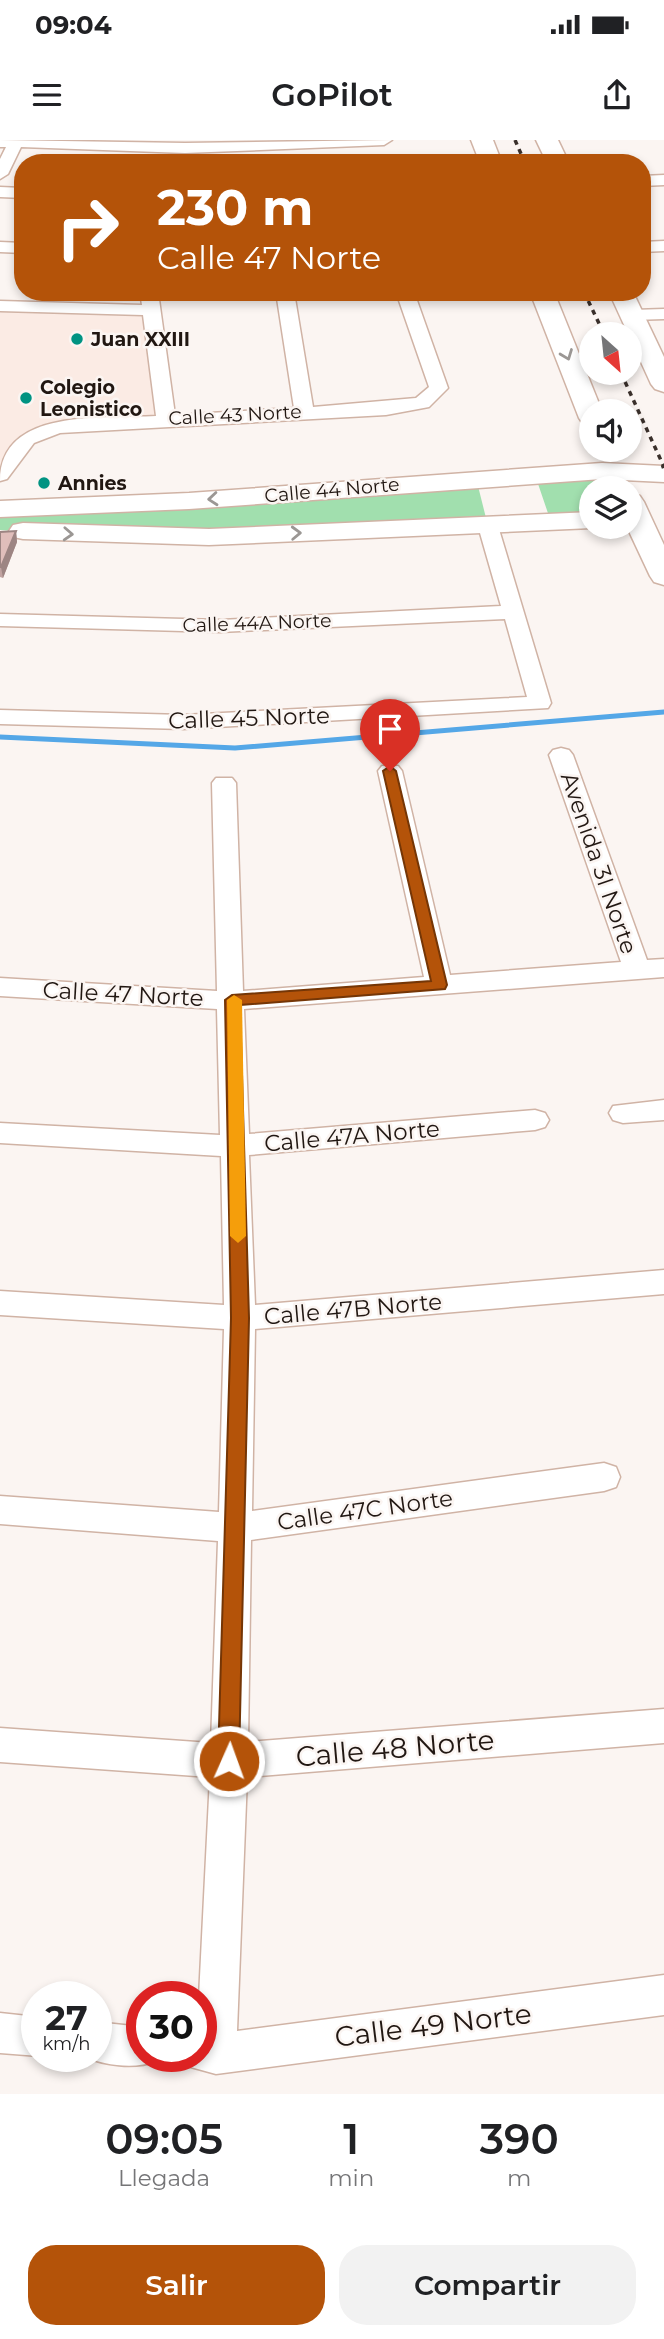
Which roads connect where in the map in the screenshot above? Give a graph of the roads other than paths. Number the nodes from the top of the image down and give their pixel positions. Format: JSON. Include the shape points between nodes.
{"nodes":[{"id":1,"x":384,"y":140,"type":"edge"},
{"id":2,"x":353,"y":141,"type":"edge"},
{"id":3,"x":8,"y":143,"type":"edge"},
{"id":4,"x":216,"y":144,"type":"edge"},
{"id":5,"x":0,"y":174,"type":"edge"},
{"id":6,"x":150,"y":301,"type":"edge"},
{"id":7,"x":286,"y":301,"type":"edge"},
{"id":8,"x":408,"y":301,"type":"edge"},
{"id":9,"x":546,"y":301,"type":"edge"},
{"id":10,"x":626,"y":301,"type":"edge"},
{"id":11,"x":0,"y":306,"type":"edge"},
{"id":12,"x":664,"y":314,"type":"edge"},
{"id":13,"x":633,"y":315,"type":"junction"},
{"id":14,"x":664,"y":384,"type":"edge"},
{"id":15,"x":584,"y":399,"type":"edge"},
{"id":16,"x":304,"y":411,"type":"junction"},
{"id":17,"x":166,"y":419,"type":"junction"},
{"id":18,"x":613,"y":470,"type":"edge"},
{"id":19,"x":664,"y":474,"type":"edge"},
{"id":20,"x":0,"y":475,"type":"edge"},
{"id":21,"x":0,"y":509,"type":"edge"},
{"id":22,"x":642,"y":516,"type":"edge"},
{"id":23,"x":579,"y":521,"type":"edge"},
{"id":24,"x":488,"y":526,"type":"junction"},
{"id":25,"x":0,"y":530,"type":"edge"},
{"id":26,"x":664,"y":576,"type":"edge"},
{"id":27,"x":513,"y":612,"type":"junction"},
{"id":28,"x":0,"y":620,"type":"edge"},
{"id":29,"x":0,"y":717,"type":"edge"},
{"id":30,"x":561,"y":755,"type":"dead end"},
{"id":31,"x":390,"y":771,"type":"dead end"},
{"id":32,"x":224,"y":783,"type":"dead end"},
{"id":33,"x":664,"y":968,"type":"edge"},
{"id":34,"x":637,"y":970,"type":"junction"},
{"id":35,"x":439,"y":985,"type":"junction"},
{"id":36,"x":0,"y":987,"type":"edge"},
{"id":37,"x":232,"y":1000,"type":"junction"},
{"id":38,"x":664,"y":1110,"type":"edge"},
{"id":39,"x":622,"y":1113,"type":"dead end"},
{"id":40,"x":535,"y":1121,"type":"dead end"},
{"id":41,"x":0,"y":1133,"type":"edge"},
{"id":42,"x":236,"y":1146,"type":"junction"},
{"id":43,"x":664,"y":1282,"type":"edge"},
{"id":44,"x":0,"y":1303,"type":"edge"},
{"id":45,"x":240,"y":1318,"type":"junction"},
{"id":46,"x":604,"y":1477,"type":"dead end"},
{"id":47,"x":0,"y":1510,"type":"edge"},
{"id":48,"x":236,"y":1528,"type":"junction"},
{"id":49,"x":664,"y":1726,"type":"edge"},
{"id":50,"x":0,"y":1745,"type":"edge"},
{"id":51,"x":229,"y":1761,"type":"junction"},
{"id":52,"x":214,"y":1981,"type":"edge"},
{"id":53,"x":664,"y":1995,"type":"edge"},
{"id":54,"x":0,"y":2034,"type":"edge"},
{"id":55,"x":21,"y":2036,"type":"edge"},
{"id":56,"x":217,"y":2052,"type":"edge"}],
"edges":[{"from":1,"to":2,"type":"street"},
{"from":2,"to":4,"type":"street"},
{"from":3,"to":4,"type":"street"},
{"from":3,"to":5,"type":"street"},
{"from":6,"to":11,"type":"street"},
{"from":6,"to":17,"type":"street"},
{"from":7,"to":16,"type":"street"},
{"from":8,"to":16,"type":"street","name":"Calle 43 Norte","via":[[439,388],[422,403],[386,409]]},
{"from":9,"to":15,"type":"main road","one_way":true},
{"from":10,"to":13,"type":"main road"},
{"from":12,"to":13,"type":"street"},
{"from":13,"to":14,"type":"main road"},
{"from":16,"to":17,"type":"street","name":"Calle 43 Norte"},
{"from":17,"to":20,"type":"street","name":"Calle 43 Norte","via":[[57,427],[27,439]]},
{"from":18,"to":19,"type":"main road","name":"Calle 44 Norte"},
{"from":18,"to":21,"type":"main road","name":"Calle 44 Norte","one_way":true,"via":[[189,501]]},
{"from":22,"to":26,"type":"main road"},
{"from":23,"to":24,"type":"main road","name":"Calle 44 Norte"},
{"from":25,"to":24,"type":"main road","name":"Calle 44 Norte","one_way":true,"via":[[209,537]]},
{"from":24,"to":27,"type":"street"},
{"from":27,"to":28,"type":"street","name":"Calle 44A Norte","via":[[220,626]]},
{"from":27,"to":29,"type":"street","name":"Calle 45 Norte","via":[[540,703],[183,722]]},
{"from":30,"to":34,"type":"street","name":"Avenida 3I Norte"},
{"from":31,"to":35,"type":"street"},
{"from":32,"to":37,"type":"street"},
{"from":33,"to":34,"type":"street","name":"Calle 47 Norte"},
{"from":34,"to":35,"type":"street","name":"Calle 47 Norte"},
{"from":35,"to":37,"type":"street","name":"Calle 47 Norte"},
{"from":36,"to":37,"type":"street","name":"Calle 47 Norte"},
{"from":37,"to":42,"type":"street"},
{"from":38,"to":39,"type":"street"},
{"from":40,"to":42,"type":"street","name":"Calle 47A Norte"},
{"from":41,"to":42,"type":"street","name":"Calle 47A Norte"},
{"from":42,"to":45,"type":"street"},
{"from":43,"to":45,"type":"street","name":"Calle 47B Norte"},
{"from":44,"to":45,"type":"street","name":"Calle 47B Norte"},
{"from":45,"to":48,"type":"street"},
{"from":46,"to":48,"type":"street","name":"Calle 47C Norte"},
{"from":47,"to":48,"type":"street","name":"Calle 47C Norte"},
{"from":48,"to":51,"type":"street"},
{"from":49,"to":51,"type":"street","name":"Calle 48 Norte"},
{"from":50,"to":51,"type":"street","name":"Calle 48 Norte"},
{"from":51,"to":52,"type":"street"},
{"from":53,"to":56,"type":"street","name":"Calle 49 Norte"},
{"from":54,"to":55,"type":"street"}]}
